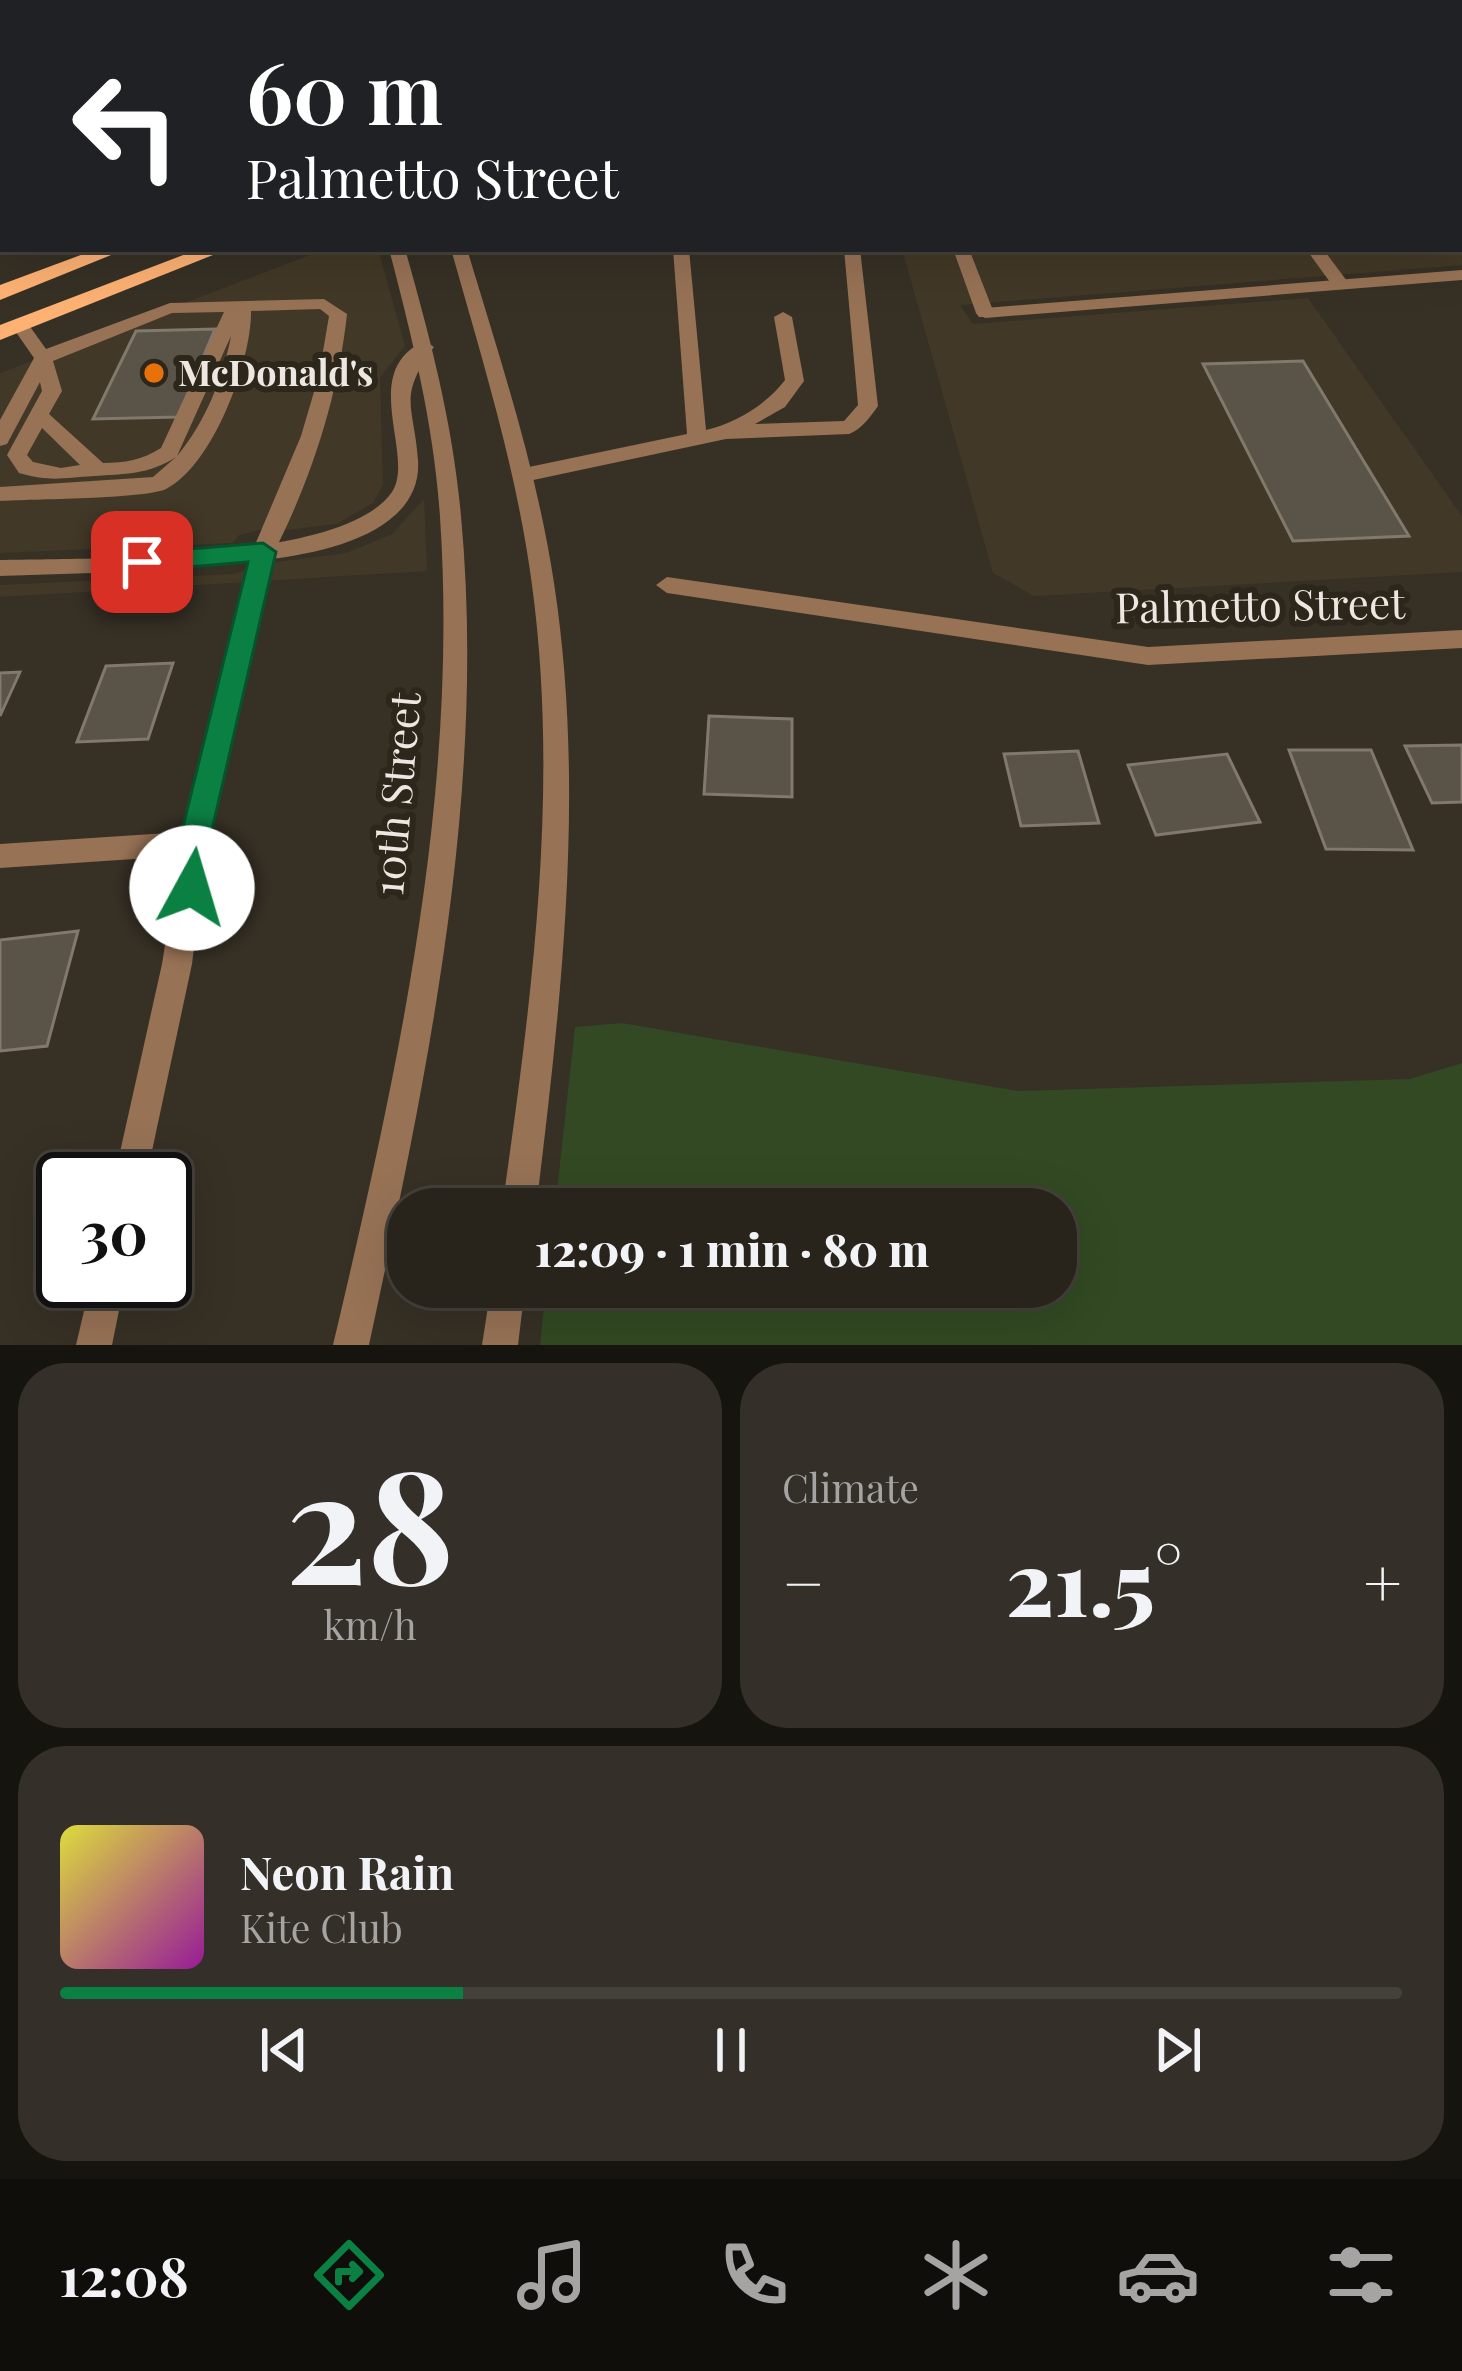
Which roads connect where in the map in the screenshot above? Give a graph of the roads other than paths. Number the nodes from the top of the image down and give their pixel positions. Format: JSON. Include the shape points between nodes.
{"nodes":[{"id":1,"x":108,"y":252,"type":"edge"},
{"id":2,"x":210,"y":252,"type":"edge"},
{"id":3,"x":398,"y":252,"type":"edge"},
{"id":4,"x":460,"y":252,"type":"edge"},
{"id":5,"x":681,"y":252,"type":"edge"},
{"id":6,"x":852,"y":252,"type":"edge"},
{"id":7,"x":962,"y":252,"type":"edge"},
{"id":8,"x":1316,"y":252,"type":"edge"},
{"id":9,"x":1462,"y":275,"type":"edge"},
{"id":10,"x":1341,"y":285,"type":"junction"},
{"id":11,"x":0,"y":293,"type":"edge"},
{"id":12,"x":239,"y":304,"type":"junction"},
{"id":13,"x":783,"y":317,"type":"dead end"},
{"id":14,"x":10,"y":329,"type":"edge"},
{"id":15,"x":425,"y":347,"type":"junction"},
{"id":16,"x":43,"y":358,"type":"junction"},
{"id":17,"x":39,"y":415,"type":"junction"},
{"id":18,"x":726,"y":432,"type":"junction"},
{"id":19,"x":0,"y":439,"type":"edge"},
{"id":20,"x":697,"y":439,"type":"junction"},
{"id":21,"x":98,"y":470,"type":"junction"},
{"id":22,"x":524,"y":475,"type":"junction"},
{"id":23,"x":0,"y":494,"type":"edge"},
{"id":24,"x":263,"y":552,"type":"junction"},
{"id":25,"x":0,"y":568,"type":"edge"},
{"id":26,"x":667,"y":585,"type":"dead end"},
{"id":27,"x":1462,"y":639,"type":"edge"},
{"id":28,"x":194,"y":843,"type":"junction"},
{"id":29,"x":0,"y":856,"type":"edge"},
{"id":30,"x":136,"y":1152,"type":"edge"},
{"id":31,"x":521,"y":1188,"type":"edge"},
{"id":32,"x":102,"y":1308,"type":"edge"},
{"id":33,"x":505,"y":1308,"type":"edge"},
{"id":34,"x":94,"y":1345,"type":"edge"},
{"id":35,"x":351,"y":1345,"type":"edge"},
{"id":36,"x":500,"y":1345,"type":"edge"}],
"edges":[{"from":1,"to":11,"type":"main road"},
{"from":2,"to":14,"type":"main road"},
{"from":3,"to":15,"type":"street","name":"10th Street"},
{"from":4,"to":22,"type":"street"},
{"from":5,"to":20,"type":"street"},
{"from":6,"to":18,"type":"street","via":[[868,406],[850,427]]},
{"from":7,"to":10,"type":"street","via":[[985,313]]},
{"from":8,"to":10,"type":"street"},
{"from":9,"to":10,"type":"street"},
{"from":12,"to":16,"type":"street","via":[[146,314]]},
{"from":12,"to":21,"type":"street","via":[[169,452],[150,465]]},
{"from":12,"to":23,"type":"street","via":[[242,338],[194,455],[178,474],[158,484]]},
{"from":12,"to":24,"type":"street","via":[[324,304],[338,314],[309,435]]},
{"from":13,"to":18,"type":"street","via":[[795,381],[778,404]]},
{"from":14,"to":16,"type":"street"},
{"from":15,"to":24,"type":"street","via":[[401,379],[406,484],[393,510],[344,538]]},
{"from":15,"to":35,"type":"street","name":"10th Street","via":[[455,564],[451,723],[409,1096]]},
{"from":16,"to":17,"type":"street","via":[[52,391]]},
{"from":16,"to":19,"type":"street"},
{"from":17,"to":21,"type":"street"},
{"from":17,"to":21,"type":"street","via":[[17,455],[26,468],[61,475]]},
{"from":18,"to":20,"type":"street"},
{"from":20,"to":22,"type":"street"},
{"from":22,"to":31,"type":"street","via":[[554,679],[550,943]]},
{"from":24,"to":25,"type":"street"},
{"from":24,"to":28,"type":"street"},
{"from":26,"to":27,"type":"street","name":"Palmetto Street","via":[[1148,656]]},
{"from":28,"to":29,"type":"street"},
{"from":28,"to":30,"type":"street"},
{"from":32,"to":34,"type":"street"},
{"from":33,"to":36,"type":"street"}]}
